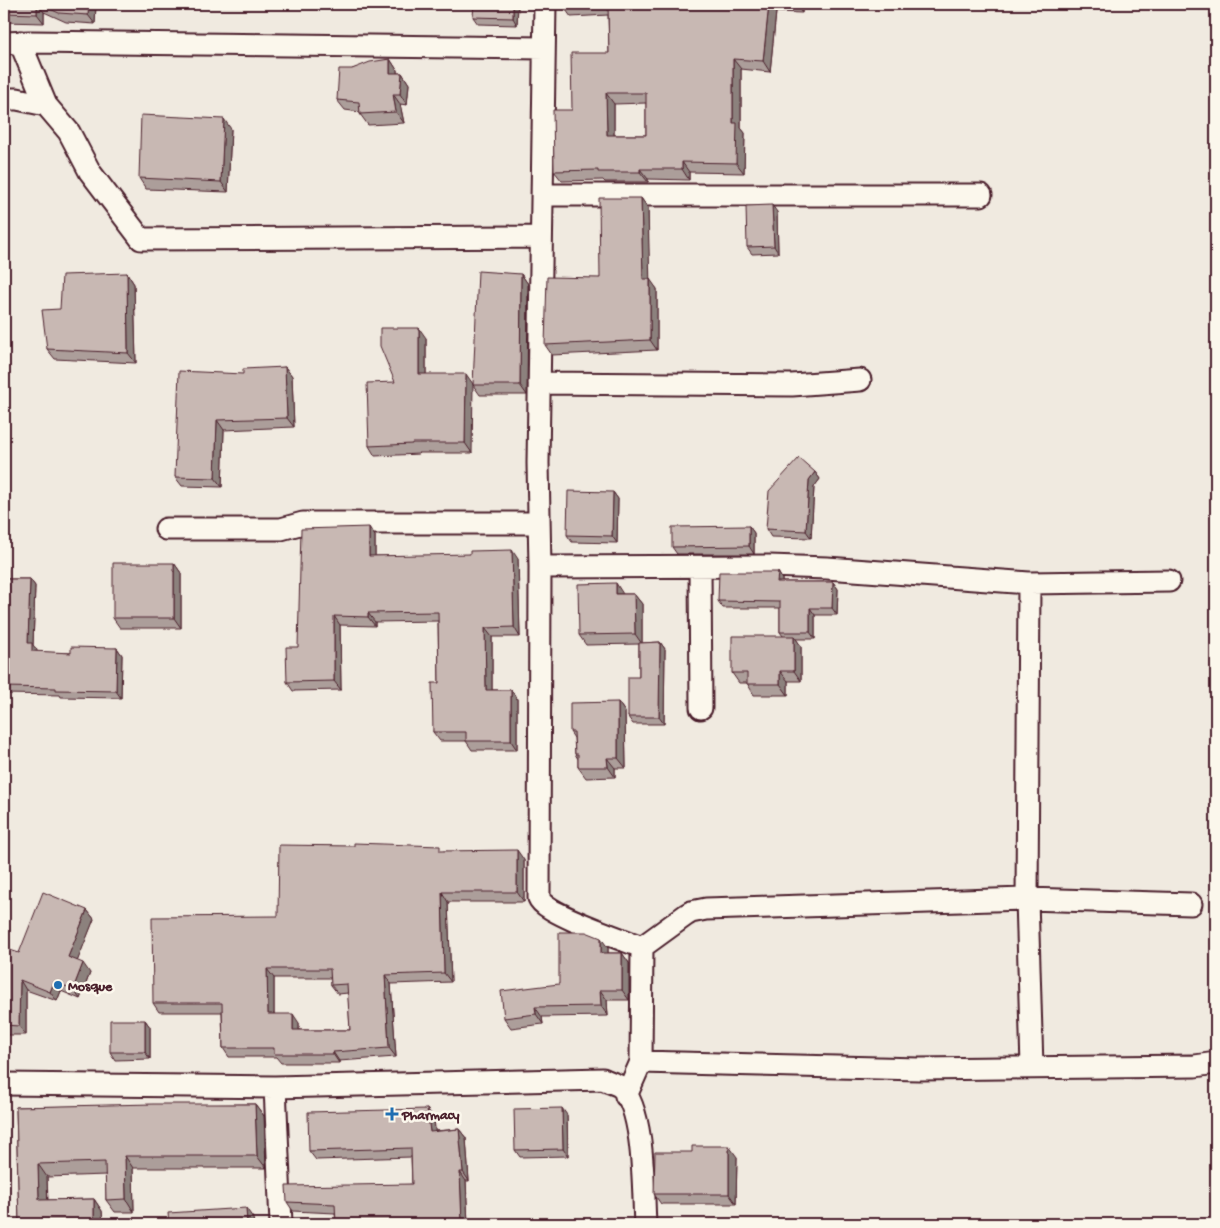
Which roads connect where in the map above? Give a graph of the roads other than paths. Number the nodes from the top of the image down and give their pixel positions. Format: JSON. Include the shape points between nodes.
{"nodes":[{"id":1,"x":545,"y":4,"type":"edge"},
{"id":2,"x":12,"y":42,"type":"edge"},
{"id":3,"x":544,"y":48,"type":"junction"},
{"id":4,"x":4,"y":99,"type":"edge"},
{"id":5,"x":46,"y":105,"type":"junction"},
{"id":6,"x":542,"y":195,"type":"junction"},
{"id":7,"x":981,"y":195,"type":"dead end"},
{"id":8,"x":541,"y":237,"type":"junction"},
{"id":9,"x":860,"y":380,"type":"dead end"},
{"id":10,"x":539,"y":383,"type":"junction"},
{"id":11,"x":539,"y":523,"type":"junction"},
{"id":12,"x":166,"y":528,"type":"dead end"},
{"id":13,"x":700,"y":566,"type":"junction"},
{"id":14,"x":540,"y":567,"type":"junction"},
{"id":15,"x":1169,"y":581,"type":"dead end"},
{"id":16,"x":1029,"y":583,"type":"junction"},
{"id":17,"x":701,"y":708,"type":"dead end"},
{"id":18,"x":1027,"y":899,"type":"junction"},
{"id":19,"x":1191,"y":904,"type":"dead end"},
{"id":20,"x":642,"y":947,"type":"junction"},
{"id":21,"x":641,"y":1062,"type":"junction"},
{"id":22,"x":1216,"y":1063,"type":"edge"},
{"id":23,"x":1032,"y":1067,"type":"junction"},
{"id":24,"x":4,"y":1084,"type":"edge"},
{"id":25,"x":274,"y":1087,"type":"junction"},
{"id":26,"x":626,"y":1096,"type":"junction"},
{"id":27,"x":281,"y":1224,"type":"edge"},
{"id":28,"x":645,"y":1224,"type":"edge"}],
"edges":[{"from":1,"to":3,"type":"street"},
{"from":2,"to":3,"type":"street"},
{"from":2,"to":5,"type":"street"},
{"from":3,"to":6,"type":"street"},
{"from":4,"to":5,"type":"street"},
{"from":5,"to":8,"type":"street","via":[[69,132],[90,172],[141,239]]},
{"from":6,"to":7,"type":"street"},
{"from":6,"to":8,"type":"street"},
{"from":8,"to":10,"type":"street"},
{"from":9,"to":10,"type":"street","via":[[792,385]]},
{"from":10,"to":11,"type":"street"},
{"from":11,"to":12,"type":"street","via":[[303,523],[280,528]]},
{"from":11,"to":14,"type":"street"},
{"from":13,"to":14,"type":"street"},
{"from":13,"to":16,"type":"street","via":[[827,568]]},
{"from":13,"to":17,"type":"street"},
{"from":14,"to":20,"type":"street","via":[[539,898],[542,905],[556,913]]},
{"from":15,"to":16,"type":"street"},
{"from":16,"to":18,"type":"street"},
{"from":18,"to":19,"type":"street"},
{"from":18,"to":20,"type":"street","via":[[706,909],[691,912]]},
{"from":18,"to":23,"type":"street"},
{"from":20,"to":21,"type":"street"},
{"from":21,"to":23,"type":"street","via":[[920,1069]]},
{"from":21,"to":26,"type":"street"},
{"from":22,"to":23,"type":"street","via":[[1195,1066]]},
{"from":24,"to":25,"type":"street"},
{"from":25,"to":26,"type":"street","via":[[603,1079],[621,1087]]},
{"from":25,"to":27,"type":"street"},
{"from":26,"to":28,"type":"street","via":[[639,1128]]}]}
